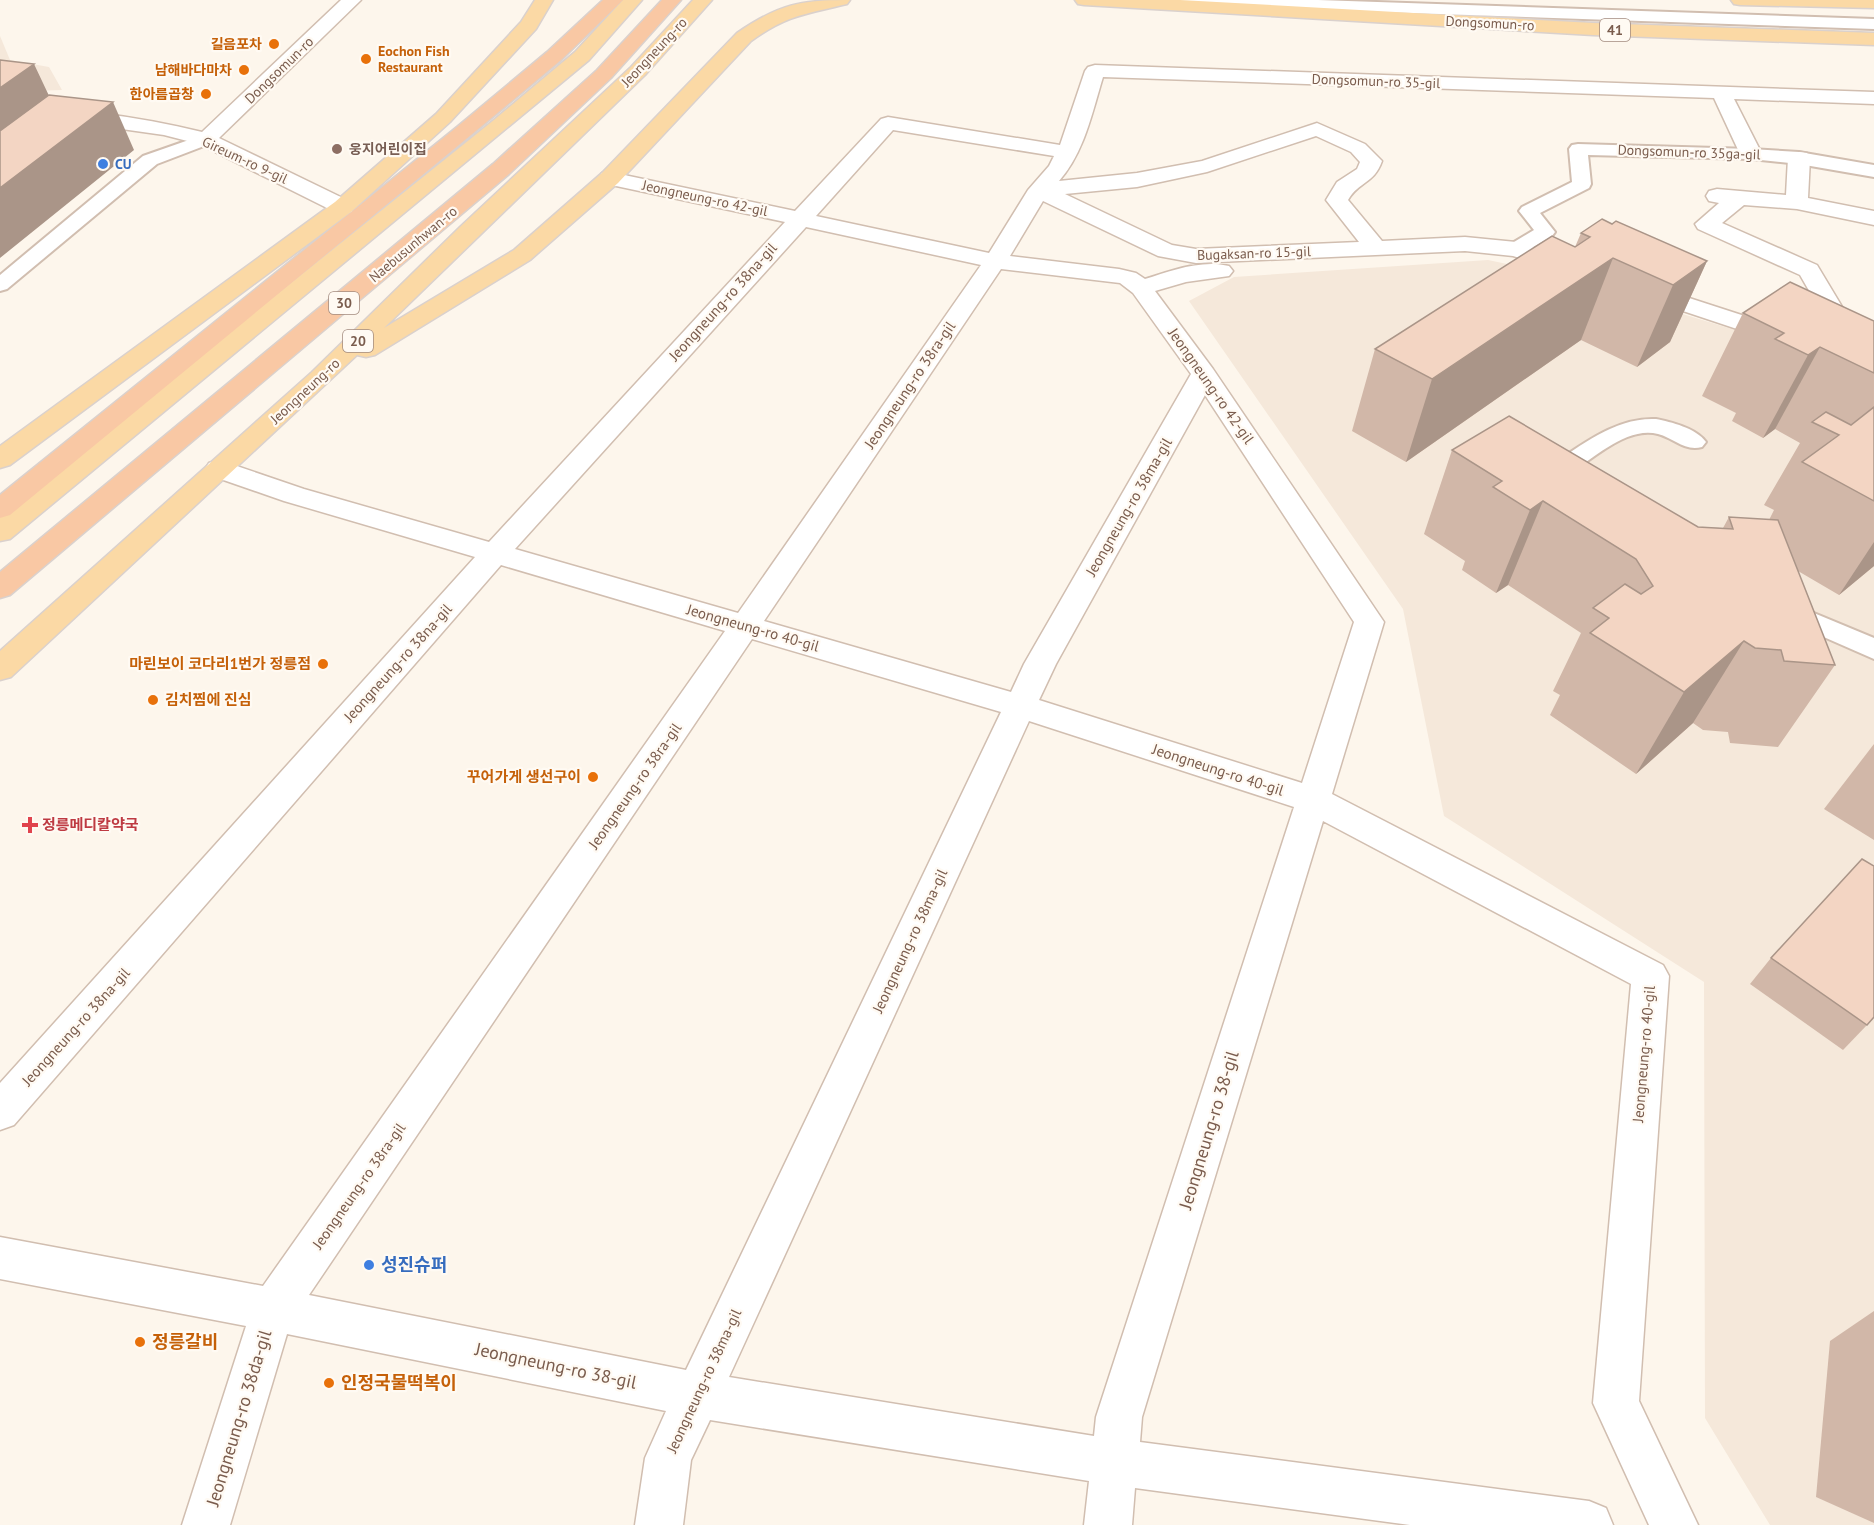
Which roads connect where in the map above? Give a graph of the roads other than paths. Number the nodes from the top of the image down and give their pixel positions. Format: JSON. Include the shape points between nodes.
{"nodes":[{"id":1,"x":352,"y":0,"type":"edge"},
{"id":2,"x":544,"y":0,"type":"edge"},
{"id":3,"x":614,"y":0,"type":"edge"},
{"id":4,"x":633,"y":0,"type":"edge"},
{"id":5,"x":672,"y":0,"type":"edge"},
{"id":6,"x":703,"y":0,"type":"edge"},
{"id":7,"x":841,"y":0,"type":"edge"},
{"id":8,"x":1084,"y":0,"type":"edge"},
{"id":9,"x":1170,"y":0,"type":"edge"},
{"id":10,"x":1181,"y":0,"type":"edge"},
{"id":11,"x":1388,"y":0,"type":"edge"},
{"id":12,"x":1560,"y":0,"type":"edge"},
{"id":13,"x":1740,"y":0,"type":"edge"},
{"id":14,"x":1874,"y":3,"type":"edge"},
{"id":15,"x":1137,"y":4,"type":"junction"},
{"id":16,"x":760,"y":5,"type":"dead end"},
{"id":17,"x":1622,"y":8,"type":"junction"},
{"id":18,"x":1874,"y":15,"type":"edge"},
{"id":19,"x":1874,"y":24,"type":"edge"},
{"id":20,"x":1874,"y":39,"type":"edge"},
{"id":21,"x":1721,"y":93,"type":"junction"},
{"id":22,"x":1874,"y":98,"type":"edge"},
{"id":23,"x":0,"y":113,"type":"edge"},
{"id":24,"x":206,"y":139,"type":"junction"},
{"id":25,"x":1067,"y":152,"type":"junction"},
{"id":26,"x":1752,"y":154,"type":"junction"},
{"id":27,"x":1799,"y":158,"type":"junction"},
{"id":28,"x":1874,"y":171,"type":"edge"},
{"id":29,"x":610,"y":178,"type":"junction"},
{"id":30,"x":1039,"y":190,"type":"junction"},
{"id":31,"x":1708,"y":194,"type":"dead end"},
{"id":32,"x":1737,"y":199,"type":"junction"},
{"id":33,"x":1797,"y":202,"type":"junction"},
{"id":34,"x":343,"y":207,"type":"junction"},
{"id":35,"x":800,"y":218,"type":"junction"},
{"id":36,"x":1874,"y":218,"type":"edge"},
{"id":37,"x":468,"y":232,"type":"junction"},
{"id":38,"x":1376,"y":248,"type":"junction"},
{"id":39,"x":1516,"y":249,"type":"junction"},
{"id":40,"x":994,"y":261,"type":"junction"},
{"id":41,"x":0,"y":285,"type":"edge"},
{"id":42,"x":1141,"y":288,"type":"junction"},
{"id":43,"x":1625,"y":293,"type":"edge"},
{"id":44,"x":1204,"y":374,"type":"junction"},
{"id":45,"x":321,"y":377,"type":"junction"},
{"id":46,"x":1694,"y":442,"type":"dead end"},
{"id":47,"x":0,"y":459,"type":"edge"},
{"id":48,"x":219,"y":470,"type":"junction"},
{"id":49,"x":1586,"y":493,"type":"edge"},
{"id":50,"x":0,"y":509,"type":"edge"},
{"id":51,"x":0,"y":532,"type":"edge"},
{"id":52,"x":495,"y":553,"type":"junction"},
{"id":53,"x":0,"y":588,"type":"edge"},
{"id":54,"x":1760,"y":596,"type":"edge"},
{"id":55,"x":745,"y":626,"type":"junction"},
{"id":56,"x":1874,"y":649,"type":"edge"},
{"id":57,"x":0,"y":669,"type":"edge"},
{"id":58,"x":1020,"y":706,"type":"junction"},
{"id":59,"x":1313,"y":800,"type":"junction"},
{"id":60,"x":0,"y":1112,"type":"edge"},
{"id":61,"x":0,"y":1258,"type":"edge"},
{"id":62,"x":273,"y":1310,"type":"junction"},
{"id":63,"x":697,"y":1395,"type":"junction"},
{"id":64,"x":1114,"y":1462,"type":"junction"},
{"id":65,"x":206,"y":1525,"type":"edge"},
{"id":66,"x":659,"y":1525,"type":"edge"},
{"id":67,"x":1108,"y":1525,"type":"edge"},
{"id":68,"x":1588,"y":1525,"type":"edge"},
{"id":69,"x":1674,"y":1525,"type":"edge"}],
"edges":[{"from":1,"to":24,"type":"street","name":"Dongsomun-ro"},
{"from":2,"to":34,"type":"main road","via":[[529,25],[443,118]]},
{"from":3,"to":50,"type":"highway","via":[[464,131]]},
{"from":4,"to":51,"type":"main road","via":[[582,56]]},
{"from":5,"to":53,"type":"highway","name":"Naebusunhwan-ro","number":"30","via":[[604,74],[501,169]]},
{"from":6,"to":37,"type":"main road","name":"Jeongneung-ro","number":"20","via":[[638,71]]},
{"from":7,"to":29,"type":"main road","via":[[785,12],[757,27]]},
{"from":8,"to":15,"type":"main road","name":"Dongsomun-ro","number":"41"},
{"from":9,"to":15,"type":"lane"},
{"from":10,"to":19,"type":"lane"},
{"from":11,"to":17,"type":"lane"},
{"from":12,"to":17,"type":"lane"},
{"from":13,"to":14,"type":"main road"},
{"from":15,"to":20,"type":"main road","name":"Dongsomun-ro","number":"41","via":[[1604,30]]},
{"from":16,"to":37,"type":"main road","via":[[503,256],[472,260],[465,253]]},
{"from":17,"to":18,"type":"lane"},
{"from":21,"to":22,"type":"street","name":"Dongsomun-ro 35-gil"},
{"from":21,"to":25,"type":"street","name":"Dongsomun-ro 35-gil","via":[[1095,71]]},
{"from":21,"to":26,"type":"street"},
{"from":23,"to":24,"type":"street","name":"Gireum-ro 9-gil","via":[[51,113]]},
{"from":24,"to":34,"type":"street","name":"Gireum-ro 9-gil"},
{"from":24,"to":41,"type":"lane","via":[[150,160]]},
{"from":25,"to":30,"type":"street","name":"Dongsomun-ro 35-gil","via":[[1059,168]]},
{"from":25,"to":35,"type":"street","via":[[888,123]]},
{"from":26,"to":27,"type":"lane","name":"Dongsomun-ro 35ga-gil"},
{"from":26,"to":39,"type":"lane","name":"Dongsomun-ro 35ga-gil","via":[[1578,149],[1582,184],[1529,211],[1545,232]]},
{"from":27,"to":28,"type":"lane","name":"Dongsomun-ro 35ga-gil"},
{"from":27,"to":33,"type":"street"},
{"from":29,"to":35,"type":"street","name":"Jeongneung-ro 42-gil"},
{"from":29,"to":45,"type":"main road","via":[[522,255]]},
{"from":30,"to":38,"type":"street","name":"Bugaksan-ro 15-gil","via":[[1181,255]]},
{"from":30,"to":38,"type":"street","via":[[1137,180],[1207,166],[1317,129],[1358,148],[1371,161],[1367,172],[1345,186],[1337,200]]},
{"from":30,"to":40,"type":"street","name":"Dongsomun-ro 35-gil"},
{"from":31,"to":32,"type":"street"},
{"from":32,"to":33,"type":"street"},
{"from":32,"to":43,"type":"street","via":[[1706,224],[1809,270],[1832,310],[1796,349],[1745,336]]},
{"from":33,"to":36,"type":"street"},
{"from":34,"to":47,"type":"main road"},
{"from":35,"to":40,"type":"street","name":"Jeongneung-ro 42-gil"},
{"from":35,"to":52,"type":"street","name":"Jeongneung-ro 38na-gil"},
{"from":37,"to":45,"type":"main road","name":"Jeongneung-ro","number":"20"},
{"from":38,"to":39,"type":"street","name":"Bugaksan-ro 15-gil","via":[[1465,243]]},
{"from":39,"to":42,"type":"street","name":"Bugaksan-ro 15-gil","via":[[1586,281],[1439,258],[1210,272],[1182,275]]},
{"from":40,"to":42,"type":"street","name":"Jeongneung-ro 42-gil","via":[[1107,273],[1128,278]]},
{"from":40,"to":55,"type":"street","name":"Jeongneung-ro 38ra-gil"},
{"from":42,"to":44,"type":"street","name":"Jeongneung-ro 42-gil"},
{"from":44,"to":58,"type":"street","name":"Jeongneung-ro 38ma-gil"},
{"from":44,"to":59,"type":"street","name":"Jeongneung-ro 42-gil","via":[[1369,622]]},
{"from":45,"to":48,"type":"main road","name":"Jeongneung-ro","number":"20"},
{"from":46,"to":49,"type":"lane","via":[[1651,426],[1629,428],[1559,470],[1565,481]]},
{"from":48,"to":52,"type":"street","name":"Jeongneung-ro 40-gil"},
{"from":48,"to":57,"type":"main road","name":"Jeongneung-ro","number":"20"},
{"from":52,"to":55,"type":"street","name":"Jeongneung-ro 40-gil"},
{"from":52,"to":60,"type":"street","name":"Jeongneung-ro 38na-gil"},
{"from":54,"to":56,"type":"lane"},
{"from":55,"to":58,"type":"street","name":"Jeongneung-ro 40-gil"},
{"from":55,"to":62,"type":"street","name":"Jeongneung-ro 38ra-gil"},
{"from":58,"to":59,"type":"street","name":"Jeongneung-ro 40-gil"},
{"from":58,"to":63,"type":"street","name":"Jeongneung-ro 38ma-gil"},
{"from":59,"to":64,"type":"street","name":"Jeongneung-ro 38-gil","via":[[1119,1417]]},
{"from":59,"to":69,"type":"street","name":"Jeongneung-ro 40-gil","via":[[1650,976],[1616,1403]]},
{"from":61,"to":62,"type":"street","name":"Jeongneung-ro 38-gil"},
{"from":62,"to":63,"type":"street","name":"Jeongneung-ro 38-gil"},
{"from":62,"to":65,"type":"street","name":"Jeongneung-ro 38da-gil"},
{"from":63,"to":64,"type":"street","name":"Jeongneung-ro 38-gil"},
{"from":63,"to":66,"type":"street","name":"Jeongneung-ro 38ma-gil","via":[[668,1458]]},
{"from":64,"to":67,"type":"street","name":"Jeongneung-ro 38-gil"},
{"from":64,"to":68,"type":"street","name":"Jeongneung-ro 38-gil"}]}
